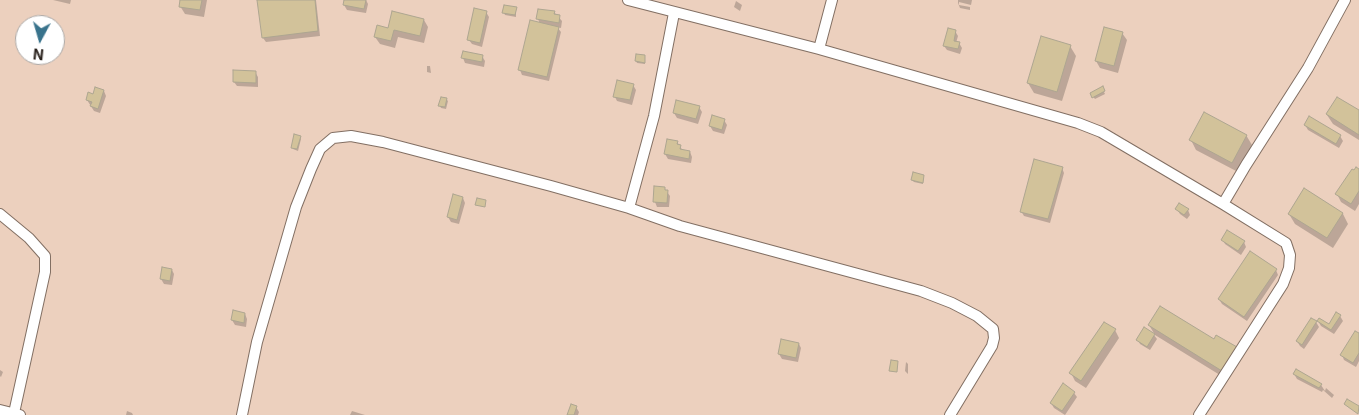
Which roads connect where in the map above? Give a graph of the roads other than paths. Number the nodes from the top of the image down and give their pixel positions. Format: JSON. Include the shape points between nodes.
{"nodes":[{"id":1,"x":628,"y":0,"type":"edge"},
{"id":2,"x":832,"y":0,"type":"edge"},
{"id":3,"x":1345,"y":0,"type":"edge"},
{"id":4,"x":674,"y":13,"type":"junction"},
{"id":5,"x":819,"y":49,"type":"junction"},
{"id":6,"x":1223,"y":204,"type":"junction"},
{"id":7,"x":629,"y":208,"type":"junction"},
{"id":8,"x":0,"y":214,"type":"edge"},
{"id":9,"x":0,"y":410,"type":"edge"},
{"id":10,"x":17,"y":414,"type":"edge"},
{"id":11,"x":242,"y":415,"type":"edge"},
{"id":12,"x":950,"y":415,"type":"edge"},
{"id":13,"x":1199,"y":415,"type":"edge"}],
"edges":[{"from":1,"to":4,"type":"street"},
{"from":2,"to":5,"type":"street"},
{"from":3,"to":6,"type":"street","via":[[1308,68]]},
{"from":4,"to":5,"type":"street"},
{"from":4,"to":7,"type":"street","via":[[654,116]]},
{"from":5,"to":6,"type":"street","via":[[1078,123],[1101,132]]},
{"from":6,"to":13,"type":"street","via":[[1286,244],[1290,255],[1289,268],[1283,284]]},
{"from":7,"to":11,"type":"street","via":[[383,142],[351,136],[333,138],[320,149],[296,207],[257,342]]},
{"from":7,"to":12,"type":"street","via":[[680,226],[922,290],[977,316],[993,330],[992,346]]},
{"from":8,"to":10,"type":"street","via":[[45,256],[45,272]]},
{"from":9,"to":10,"type":"street"}]}
